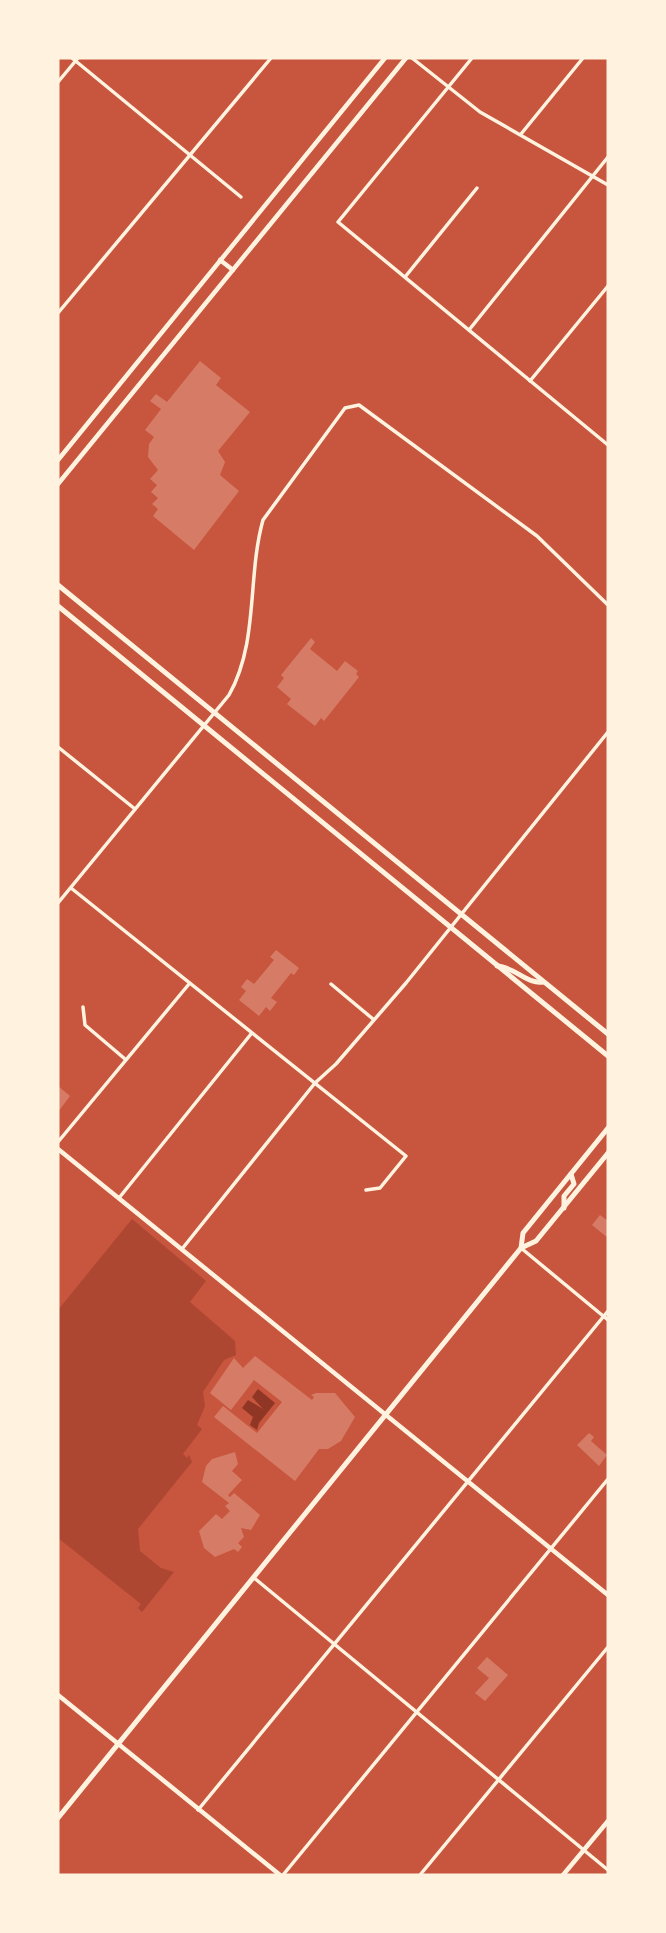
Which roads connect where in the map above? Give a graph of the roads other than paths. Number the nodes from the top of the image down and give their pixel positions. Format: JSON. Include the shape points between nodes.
{"nodes":[{"id":1,"x":271,"y":58,"type":"edge"},
{"id":2,"x":385,"y":58,"type":"edge"},
{"id":3,"x":406,"y":58,"type":"edge"},
{"id":4,"x":412,"y":58,"type":"edge"},
{"id":5,"x":472,"y":58,"type":"edge"},
{"id":6,"x":583,"y":58,"type":"edge"},
{"id":7,"x":75,"y":59,"type":"edge"},
{"id":8,"x":58,"y":82,"type":"edge"},
{"id":9,"x":448,"y":88,"type":"junction"},
{"id":10,"x":521,"y":134,"type":"junction"},
{"id":11,"x":189,"y":156,"type":"junction"},
{"id":12,"x":608,"y":157,"type":"edge"},
{"id":13,"x":593,"y":176,"type":"junction"},
{"id":14,"x":608,"y":185,"type":"edge"},
{"id":15,"x":477,"y":188,"type":"dead end"},
{"id":16,"x":241,"y":197,"type":"dead end"},
{"id":17,"x":220,"y":260,"type":"junction"},
{"id":18,"x":233,"y":270,"type":"junction"},
{"id":19,"x":405,"y":277,"type":"junction"},
{"id":20,"x":608,"y":286,"type":"edge"},
{"id":21,"x":58,"y":313,"type":"edge"},
{"id":22,"x":469,"y":330,"type":"junction"},
{"id":23,"x":530,"y":381,"type":"junction"},
{"id":24,"x":608,"y":445,"type":"edge"},
{"id":25,"x":58,"y":460,"type":"edge"},
{"id":26,"x":58,"y":484,"type":"edge"},
{"id":27,"x":58,"y":584,"type":"edge"},
{"id":28,"x":608,"y":605,"type":"edge"},
{"id":29,"x":58,"y":606,"type":"edge"},
{"id":30,"x":214,"y":714,"type":"junction"},
{"id":31,"x":205,"y":726,"type":"junction"},
{"id":32,"x":608,"y":732,"type":"edge"},
{"id":33,"x":58,"y":747,"type":"edge"},
{"id":34,"x":135,"y":809,"type":"junction"},
{"id":35,"x":71,"y":887,"type":"junction"},
{"id":36,"x":58,"y":903,"type":"edge"},
{"id":37,"x":460,"y":916,"type":"junction"},
{"id":38,"x":451,"y":928,"type":"junction"},
{"id":39,"x":497,"y":965,"type":"junction"},
{"id":40,"x":543,"y":982,"type":"junction"},
{"id":41,"x":189,"y":984,"type":"junction"},
{"id":42,"x":331,"y":985,"type":"dead end"},
{"id":43,"x":83,"y":1007,"type":"dead end"},
{"id":44,"x":373,"y":1020,"type":"junction"},
{"id":45,"x":251,"y":1034,"type":"junction"},
{"id":46,"x":608,"y":1034,"type":"edge"},
{"id":47,"x":608,"y":1056,"type":"edge"},
{"id":48,"x":125,"y":1059,"type":"junction"},
{"id":49,"x":315,"y":1083,"type":"junction"},
{"id":50,"x":608,"y":1128,"type":"edge"},
{"id":51,"x":58,"y":1142,"type":"edge"},
{"id":52,"x":58,"y":1149,"type":"edge"},
{"id":53,"x":608,"y":1153,"type":"edge"},
{"id":54,"x":571,"y":1174,"type":"junction"},
{"id":55,"x":366,"y":1190,"type":"dead end"},
{"id":56,"x":119,"y":1198,"type":"junction"},
{"id":57,"x":564,"y":1208,"type":"junction"},
{"id":58,"x":521,"y":1248,"type":"junction"},
{"id":59,"x":182,"y":1249,"type":"junction"},
{"id":60,"x":608,"y":1311,"type":"edge"},
{"id":61,"x":606,"y":1318,"type":"edge"},
{"id":62,"x":387,"y":1413,"type":"junction"},
{"id":63,"x":608,"y":1479,"type":"edge"},
{"id":64,"x":469,"y":1480,"type":"junction"},
{"id":65,"x":551,"y":1548,"type":"junction"},
{"id":66,"x":253,"y":1577,"type":"junction"},
{"id":67,"x":608,"y":1595,"type":"edge"},
{"id":68,"x":334,"y":1644,"type":"junction"},
{"id":69,"x":608,"y":1647,"type":"edge"},
{"id":70,"x":58,"y":1695,"type":"edge"},
{"id":71,"x":417,"y":1712,"type":"junction"},
{"id":72,"x":117,"y":1743,"type":"junction"},
{"id":73,"x":499,"y":1780,"type":"junction"},
{"id":74,"x":198,"y":1810,"type":"junction"},
{"id":75,"x":58,"y":1818,"type":"edge"},
{"id":76,"x":608,"y":1821,"type":"edge"},
{"id":77,"x":584,"y":1850,"type":"junction"},
{"id":78,"x":608,"y":1870,"type":"edge"},
{"id":79,"x":281,"y":1875,"type":"edge"},
{"id":80,"x":420,"y":1875,"type":"edge"},
{"id":81,"x":563,"y":1875,"type":"edge"}],
"edges":[{"from":1,"to":11,"type":"street"},
{"from":2,"to":17,"type":"main road"},
{"from":3,"to":18,"type":"main road"},
{"from":4,"to":9,"type":"street"},
{"from":5,"to":9,"type":"street"},
{"from":6,"to":10,"type":"street"},
{"from":7,"to":8,"type":"street"},
{"from":7,"to":11,"type":"street"},
{"from":9,"to":10,"type":"street"},
{"from":9,"to":19,"type":"street","via":[[338,222]]},
{"from":10,"to":13,"type":"street"},
{"from":11,"to":16,"type":"street"},
{"from":11,"to":21,"type":"street"},
{"from":12,"to":13,"type":"street"},
{"from":13,"to":14,"type":"street"},
{"from":13,"to":22,"type":"street"},
{"from":15,"to":19,"type":"street"},
{"from":17,"to":18,"type":"main road"},
{"from":17,"to":25,"type":"main road"},
{"from":18,"to":26,"type":"main road"},
{"from":19,"to":22,"type":"street"},
{"from":20,"to":23,"type":"street"},
{"from":22,"to":23,"type":"street"},
{"from":23,"to":24,"type":"street"},
{"from":27,"to":30,"type":"main road"},
{"from":28,"to":30,"type":"street","via":[[537,536],[353,404],[345,408],[263,520],[245,657],[235,684]]},
{"from":29,"to":31,"type":"main road"},
{"from":30,"to":31,"type":"street"},
{"from":30,"to":37,"type":"main road"},
{"from":31,"to":34,"type":"street"},
{"from":31,"to":38,"type":"main road"},
{"from":32,"to":37,"type":"street"},
{"from":33,"to":34,"type":"street"},
{"from":34,"to":35,"type":"street"},
{"from":35,"to":36,"type":"street"},
{"from":35,"to":41,"type":"street"},
{"from":37,"to":38,"type":"street"},
{"from":37,"to":40,"type":"main road"},
{"from":38,"to":39,"type":"main road"},
{"from":38,"to":44,"type":"street"},
{"from":39,"to":40,"type":"main road","via":[[510,966],[530,980]]},
{"from":39,"to":47,"type":"main road"},
{"from":40,"to":46,"type":"main road"},
{"from":41,"to":45,"type":"street"},
{"from":41,"to":48,"type":"street"},
{"from":42,"to":44,"type":"street"},
{"from":43,"to":48,"type":"street","via":[[85,1025]]},
{"from":44,"to":49,"type":"street"},
{"from":45,"to":49,"type":"street"},
{"from":45,"to":56,"type":"street"},
{"from":48,"to":51,"type":"street"},
{"from":49,"to":55,"type":"street","via":[[407,1156],[380,1188]]},
{"from":49,"to":59,"type":"street"},
{"from":50,"to":54,"type":"main road"},
{"from":52,"to":56,"type":"main road"},
{"from":53,"to":57,"type":"main road"},
{"from":54,"to":57,"type":"main road","via":[[574,1184],[564,1196]]},
{"from":54,"to":58,"type":"main road","via":[[523,1233]]},
{"from":56,"to":59,"type":"main road"},
{"from":57,"to":58,"type":"main road","via":[[536,1241]]},
{"from":58,"to":61,"type":"street"},
{"from":58,"to":62,"type":"main road"},
{"from":59,"to":62,"type":"main road"},
{"from":60,"to":61,"type":"street"},
{"from":61,"to":64,"type":"street"},
{"from":62,"to":64,"type":"main road"},
{"from":62,"to":66,"type":"main road"},
{"from":63,"to":65,"type":"street"},
{"from":64,"to":65,"type":"main road"},
{"from":64,"to":68,"type":"street"},
{"from":65,"to":67,"type":"main road"},
{"from":65,"to":71,"type":"street"},
{"from":66,"to":68,"type":"street"},
{"from":66,"to":72,"type":"main road"},
{"from":68,"to":71,"type":"street"},
{"from":68,"to":74,"type":"street"},
{"from":69,"to":73,"type":"street"},
{"from":70,"to":72,"type":"main road"},
{"from":71,"to":73,"type":"street"},
{"from":71,"to":79,"type":"street"},
{"from":72,"to":74,"type":"main road"},
{"from":72,"to":75,"type":"main road"},
{"from":73,"to":77,"type":"street"},
{"from":73,"to":80,"type":"street"},
{"from":74,"to":79,"type":"main road"},
{"from":76,"to":77,"type":"main road"},
{"from":77,"to":78,"type":"street"},
{"from":77,"to":81,"type":"main road"}]}
